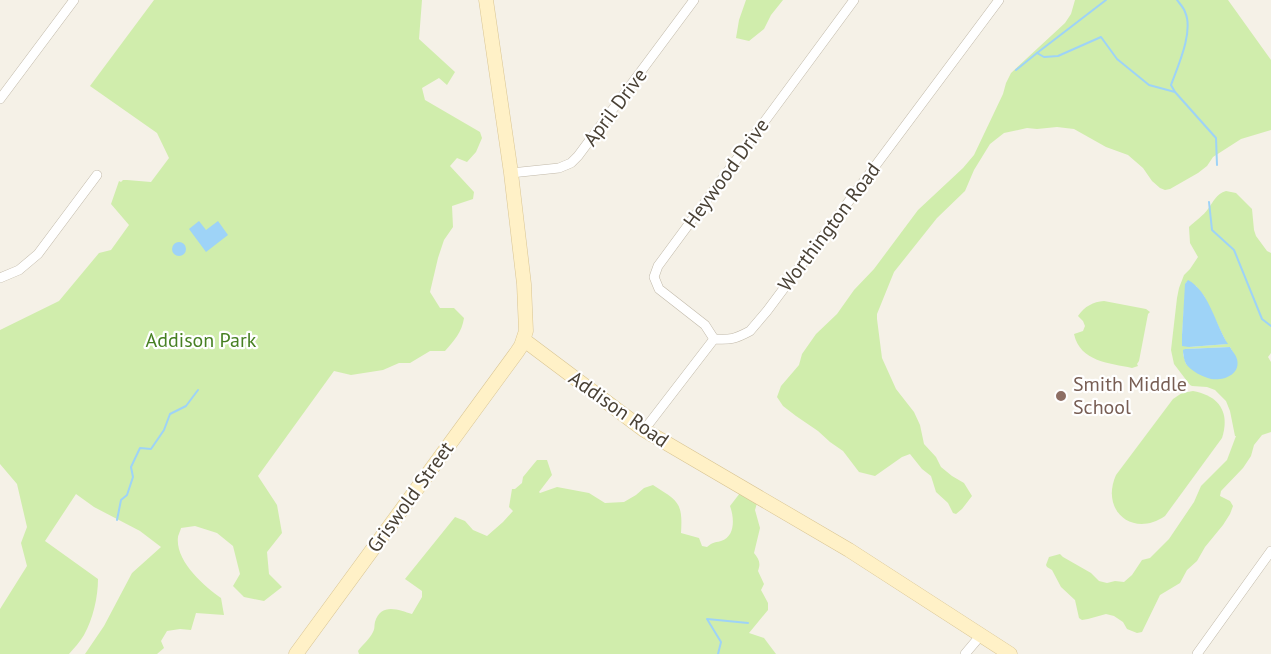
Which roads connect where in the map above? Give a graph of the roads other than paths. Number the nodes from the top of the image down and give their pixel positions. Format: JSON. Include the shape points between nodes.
{"nodes":[{"id":1,"x":74,"y":0,"type":"edge"},
{"id":2,"x":486,"y":0,"type":"edge"},
{"id":3,"x":694,"y":0,"type":"edge"},
{"id":4,"x":854,"y":0,"type":"edge"},
{"id":5,"x":999,"y":0,"type":"edge"},
{"id":6,"x":0,"y":99,"type":"edge"},
{"id":7,"x":511,"y":173,"type":"junction"},
{"id":8,"x":97,"y":175,"type":"dead end"},
{"id":9,"x":0,"y":278,"type":"edge"},
{"id":10,"x":714,"y":339,"type":"junction"},
{"id":11,"x":524,"y":340,"type":"junction"},
{"id":12,"x":644,"y":430,"type":"junction"},
{"id":13,"x":1271,"y":550,"type":"edge"},
{"id":14,"x":981,"y":635,"type":"junction"},
{"id":15,"x":296,"y":654,"type":"edge"},
{"id":16,"x":965,"y":654,"type":"edge"},
{"id":17,"x":1010,"y":654,"type":"edge"},
{"id":18,"x":1197,"y":654,"type":"edge"}],
"edges":[{"from":1,"to":6,"type":"street"},
{"from":2,"to":7,"type":"main road"},
{"from":3,"to":7,"type":"street","name":"April Drive","via":[[571,163]]},
{"from":4,"to":10,"type":"street","name":"Heywood Drive","via":[[658,266],[654,277],[659,289],[705,325]]},
{"from":5,"to":10,"type":"street","name":"Worthington Road","via":[[768,311],[747,333],[733,340]]},
{"from":7,"to":11,"type":"main road","via":[[526,310]]},
{"from":8,"to":9,"type":"street","via":[[38,254],[19,270]]},
{"from":10,"to":12,"type":"street"},
{"from":11,"to":12,"type":"main road","name":"Addison Road"},
{"from":11,"to":15,"type":"main road","name":"Griswold Street"},
{"from":12,"to":14,"type":"main road","name":"Addison Road","via":[[793,517]]},
{"from":13,"to":18,"type":"street"},
{"from":14,"to":16,"type":"street"},
{"from":14,"to":17,"type":"main road","name":"Addison Road"}]}
